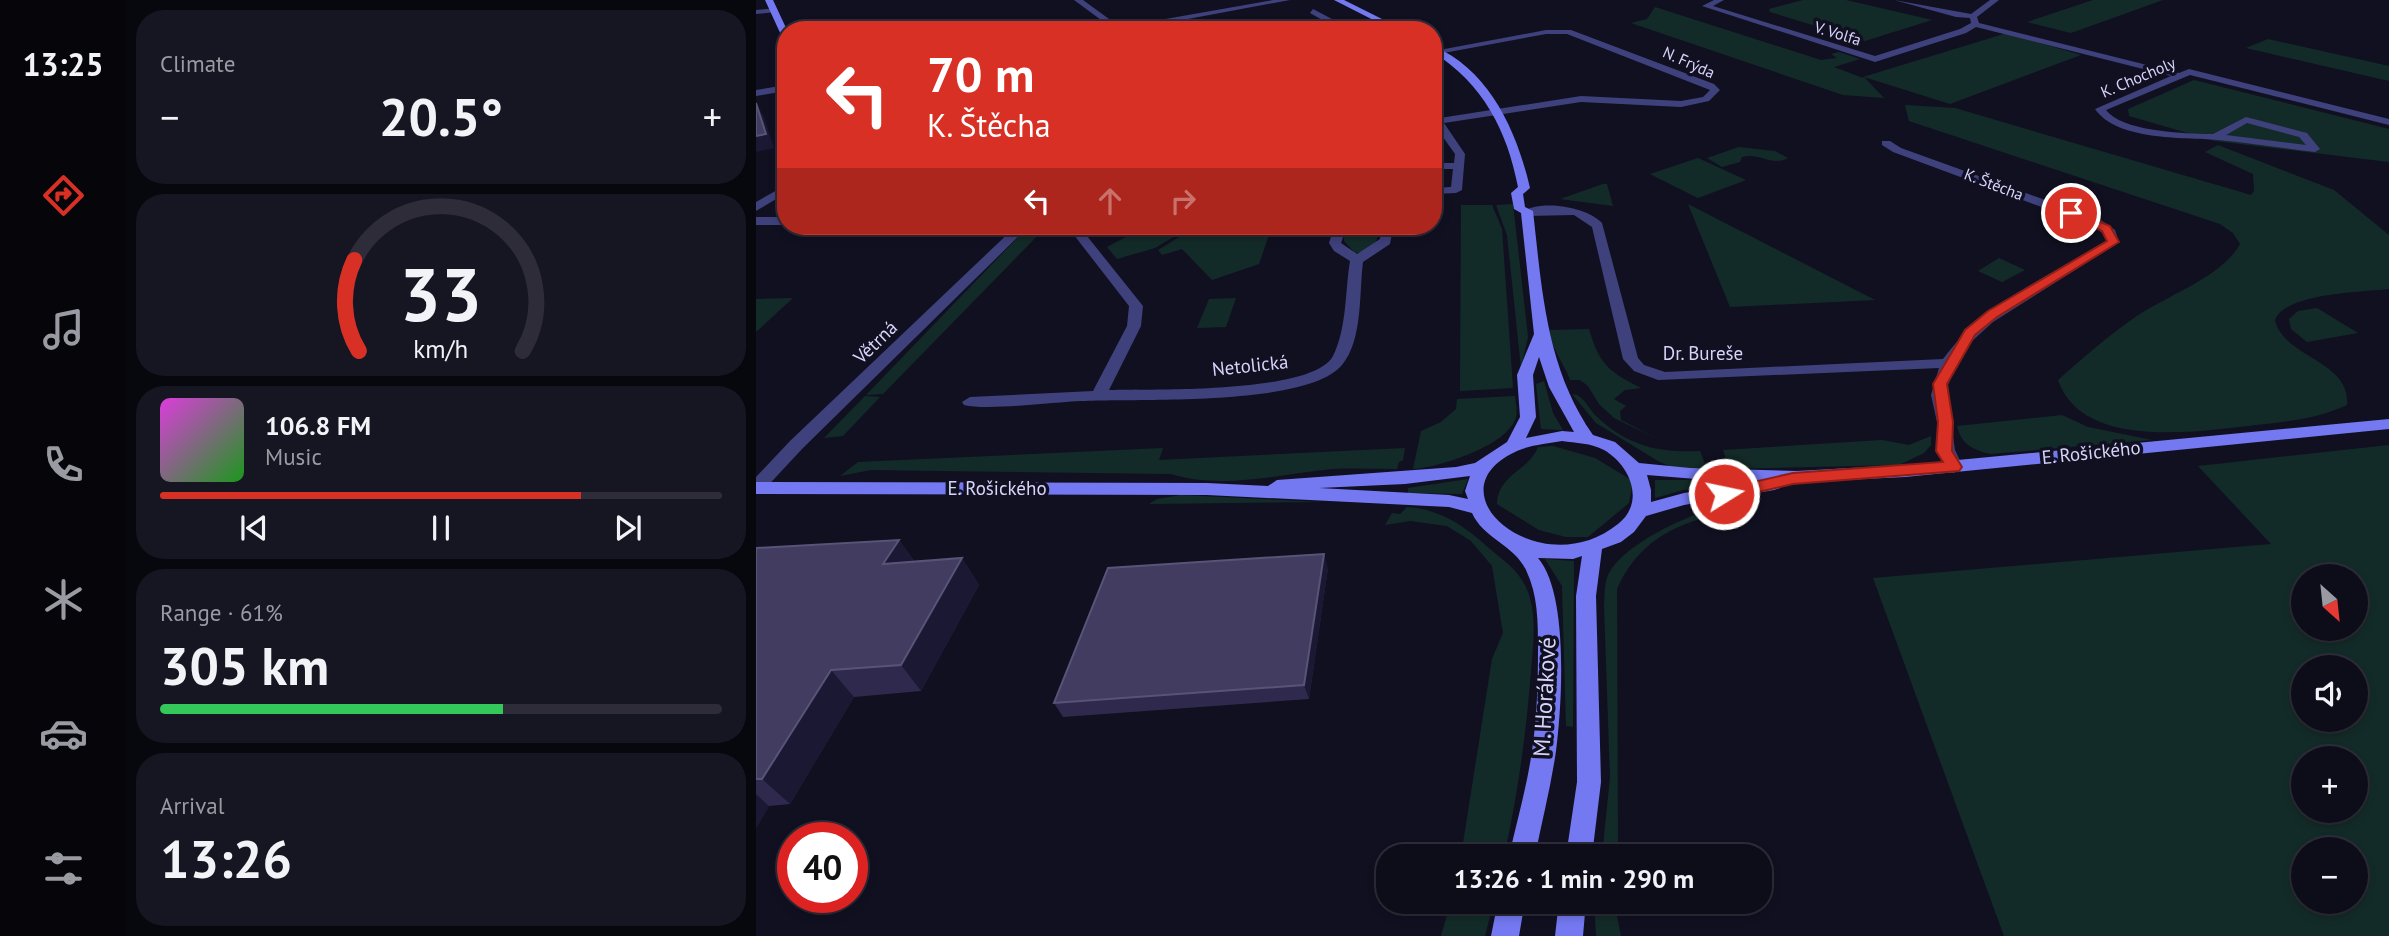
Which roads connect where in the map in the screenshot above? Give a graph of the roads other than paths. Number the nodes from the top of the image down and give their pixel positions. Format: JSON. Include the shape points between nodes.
{"nodes":[{"id":1,"x":769,"y":0,"type":"edge"},
{"id":2,"x":1078,"y":0,"type":"edge"},
{"id":3,"x":1286,"y":0,"type":"edge"},
{"id":4,"x":1338,"y":0,"type":"edge"},
{"id":5,"x":1720,"y":0,"type":"edge"},
{"id":6,"x":1898,"y":0,"type":"edge"},
{"id":7,"x":1995,"y":0,"type":"edge"},
{"id":8,"x":773,"y":10,"type":"junction"},
{"id":9,"x":1312,"y":11,"type":"dead end"},
{"id":10,"x":756,"y":12,"type":"edge"},
{"id":11,"x":1974,"y":20,"type":"junction"},
{"id":12,"x":778,"y":21,"type":"edge"},
{"id":13,"x":1108,"y":21,"type":"edge"},
{"id":14,"x":1166,"y":21,"type":"edge"},
{"id":15,"x":1330,"y":21,"type":"edge"},
{"id":16,"x":1382,"y":21,"type":"edge"},
{"id":17,"x":1442,"y":48,"type":"edge"},
{"id":18,"x":1442,"y":54,"type":"edge"},
{"id":19,"x":2177,"y":75,"type":"junction"},
{"id":20,"x":777,"y":90,"type":"edge"},
{"id":21,"x":756,"y":93,"type":"edge"},
{"id":22,"x":1500,"y":112,"type":"junction"},
{"id":23,"x":1442,"y":117,"type":"edge"},
{"id":24,"x":2389,"y":122,"type":"edge"},
{"id":25,"x":1442,"y":126,"type":"edge"},
{"id":26,"x":2215,"y":136,"type":"junction"},
{"id":27,"x":1886,"y":143,"type":"dead end"},
{"id":28,"x":1442,"y":166,"type":"edge"},
{"id":29,"x":1458,"y":166,"type":"junction"},
{"id":30,"x":1442,"y":191,"type":"edge"},
{"id":31,"x":777,"y":194,"type":"edge"},
{"id":32,"x":756,"y":207,"type":"edge"},
{"id":33,"x":1527,"y":212,"type":"junction"},
{"id":34,"x":756,"y":221,"type":"edge"},
{"id":35,"x":777,"y":221,"type":"edge"},
{"id":36,"x":1014,"y":235,"type":"edge"},
{"id":37,"x":1080,"y":235,"type":"edge"},
{"id":38,"x":1336,"y":235,"type":"edge"},
{"id":39,"x":1386,"y":235,"type":"edge"},
{"id":40,"x":1357,"y":260,"type":"junction"},
{"id":41,"x":1540,"y":336,"type":"junction"},
{"id":42,"x":1950,"y":363,"type":"junction"},
{"id":43,"x":1099,"y":395,"type":"junction"},
{"id":44,"x":971,"y":402,"type":"dead end"},
{"id":45,"x":2389,"y":424,"type":"edge"},
{"id":46,"x":1587,"y":439,"type":"junction"},
{"id":47,"x":1514,"y":445,"type":"junction"},
{"id":48,"x":1954,"y":467,"type":"junction"},
{"id":49,"x":1482,"y":468,"type":"junction"},
{"id":50,"x":1636,"y":468,"type":"junction"},
{"id":51,"x":1793,"y":478,"type":"junction"},
{"id":52,"x":756,"y":488,"type":"edge"},
{"id":53,"x":1239,"y":490,"type":"junction"},
{"id":54,"x":1475,"y":507,"type":"junction"},
{"id":55,"x":1640,"y":511,"type":"junction"},
{"id":56,"x":1517,"y":545,"type":"junction"},
{"id":57,"x":1594,"y":546,"type":"junction"},
{"id":58,"x":1525,"y":844,"type":"edge"},
{"id":59,"x":1581,"y":844,"type":"edge"},
{"id":60,"x":1509,"y":914,"type":"edge"},
{"id":61,"x":1572,"y":914,"type":"edge"},
{"id":62,"x":1505,"y":936,"type":"edge"},
{"id":63,"x":1569,"y":936,"type":"edge"}],
"edges":[{"from":1,"to":8,"type":"street"},
{"from":2,"to":13,"type":"street"},
{"from":3,"to":14,"type":"street"},
{"from":4,"to":16,"type":"street"},
{"from":5,"to":11,"type":"street","name":"V. Volfa","via":[[1706,6],[1875,59],[1947,37]]},
{"from":6,"to":11,"type":"street"},
{"from":7,"to":11,"type":"street"},
{"from":8,"to":10,"type":"street"},
{"from":8,"to":12,"type":"street"},
{"from":9,"to":15,"type":"street"},
{"from":11,"to":19,"type":"street"},
{"from":17,"to":22,"type":"street","name":"N. Frýda","via":[[1546,32],[1576,34],[1716,90],[1706,99],[1681,104],[1581,99]]},
{"from":18,"to":22,"type":"street","via":[[1472,77]]},
{"from":19,"to":24,"type":"street","name":"K. Chocholy","via":[[2189,72]]},
{"from":19,"to":26,"type":"street","name":"K. Chocholy","via":[[2105,106],[2101,114],[2158,133]]},
{"from":20,"to":21,"type":"street"},
{"from":22,"to":23,"type":"street"},
{"from":22,"to":33,"type":"street","via":[[1524,188],[1517,193],[1520,209]]},
{"from":25,"to":29,"type":"street","via":[[1460,154]]},
{"from":26,"to":26,"type":"street","name":"K. Chocholy","via":[[2220,138],[2315,149],[2303,135],[2246,120]]},
{"from":27,"to":42,"type":"street","name":"K. Štěcha","via":[[2097,223],[2110,233],[2113,242],[1979,324]]},
{"from":28,"to":29,"type":"street"},
{"from":29,"to":30,"type":"street","via":[[1456,190]]},
{"from":31,"to":32,"type":"street"},
{"from":33,"to":41,"type":"street"},
{"from":33,"to":42,"type":"street","name":"Dr. Bureše","via":[[1570,211],[1593,219],[1631,359],[1639,368],[1662,377]]},
{"from":34,"to":35,"type":"street"},
{"from":36,"to":52,"type":"street","name":"Větrná"},
{"from":37,"to":43,"type":"street","via":[[1136,306],[1134,326]]},
{"from":38,"to":40,"type":"street","via":[[1338,248]]},
{"from":39,"to":40,"type":"street","via":[[1386,241]]},
{"from":40,"to":43,"type":"street","name":"Netolická","via":[[1345,341],[1336,364],[1312,379],[1269,388]]},
{"from":41,"to":46,"type":"street","via":[[1557,392]]},
{"from":41,"to":47,"type":"street","via":[[1525,375],[1528,417]]},
{"from":42,"to":48,"type":"street","name":"K. Štěcha","via":[[1939,396],[1945,422],[1944,451]]},
{"from":43,"to":44,"type":"street","name":"Netolická"},
{"from":45,"to":48,"type":"street","name":"E. Rošického"},
{"from":46,"to":47,"type":"street","via":[[1537,438]]},
{"from":46,"to":50,"type":"street","via":[[1624,455]]},
{"from":47,"to":49,"type":"street"},
{"from":48,"to":51,"type":"street","name":"E. Rošického"},
{"from":49,"to":53,"type":"street","name":"E. Rošického","via":[[1406,480],[1345,480]]},
{"from":49,"to":54,"type":"street","via":[[1473,494]]},
{"from":50,"to":51,"type":"street","name":"E. Rošického"},
{"from":50,"to":55,"type":"street","via":[[1643,482]]},
{"from":51,"to":55,"type":"street","name":"E. Rošického"},
{"from":52,"to":53,"type":"street","name":"E. Rošického"},
{"from":53,"to":54,"type":"street","name":"E. Rošického","via":[[1449,501]]},
{"from":54,"to":56,"type":"street","via":[[1483,522]]},
{"from":55,"to":57,"type":"street","via":[[1622,531]]},
{"from":56,"to":57,"type":"street","via":[[1555,551]]},
{"from":56,"to":58,"type":"street","name":"M. Horákové","via":[[1535,567],[1548,608],[1544,751]]},
{"from":57,"to":59,"type":"street","name":"M. Horákové","via":[[1586,596],[1589,782]]},
{"from":60,"to":62,"type":"street"},
{"from":61,"to":63,"type":"street"}]}
